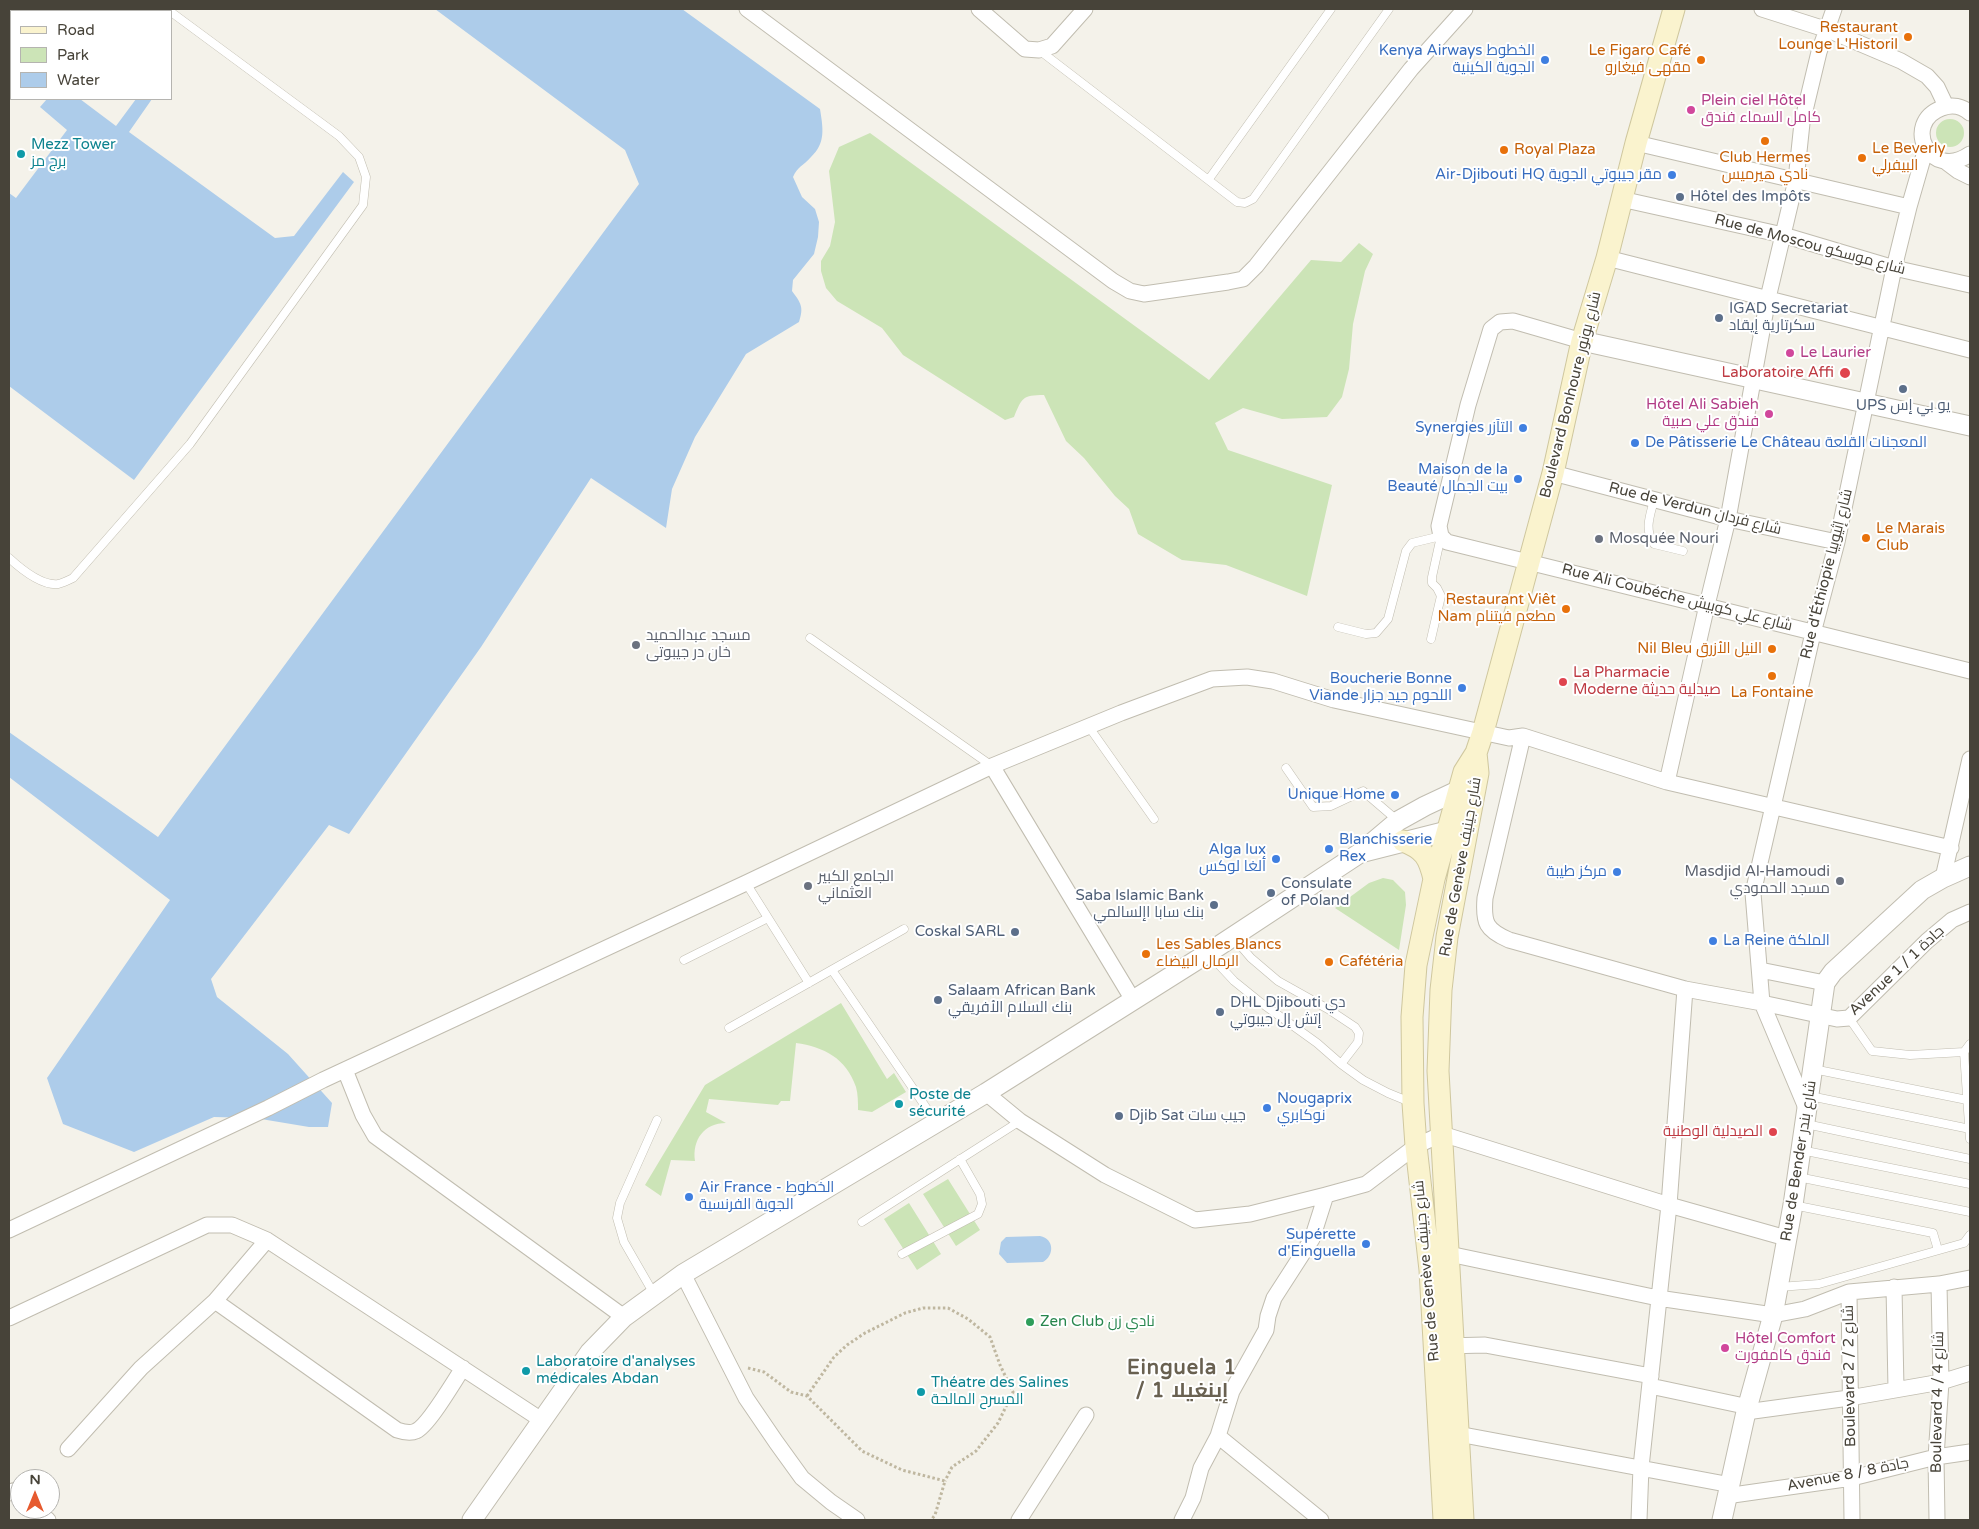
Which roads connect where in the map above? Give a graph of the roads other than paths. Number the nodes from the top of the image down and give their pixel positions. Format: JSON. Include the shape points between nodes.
{"nodes":[{"id":1,"x":747,"y":9,"type":"edge"},
{"id":2,"x":979,"y":9,"type":"edge"},
{"id":3,"x":1085,"y":9,"type":"edge"},
{"id":4,"x":1331,"y":9,"type":"edge"},
{"id":5,"x":1390,"y":9,"type":"edge"},
{"id":6,"x":1465,"y":9,"type":"edge"},
{"id":7,"x":1674,"y":9,"type":"edge"},
{"id":8,"x":1762,"y":9,"type":"edge"},
{"id":9,"x":1834,"y":9,"type":"edge"},
{"id":10,"x":172,"y":13,"type":"edge"},
{"id":11,"x":1828,"y":30,"type":"junction"},
{"id":12,"x":1039,"y":50,"type":"junction"},
{"id":13,"x":1946,"y":106,"type":"junction"},
{"id":14,"x":1968,"y":106,"type":"edge"},
{"id":15,"x":1636,"y":143,"type":"junction"},
{"id":16,"x":1926,"y":148,"type":"junction"},
{"id":17,"x":1970,"y":154,"type":"edge"},
{"id":18,"x":1946,"y":162,"type":"junction"},
{"id":19,"x":1970,"y":177,"type":"edge"},
{"id":20,"x":1209,"y":179,"type":"junction"},
{"id":21,"x":1796,"y":180,"type":"junction"},
{"id":22,"x":1621,"y":199,"type":"junction"},
{"id":23,"x":1909,"y":207,"type":"junction"},
{"id":24,"x":1783,"y":235,"type":"junction"},
{"id":25,"x":1607,"y":258,"type":"junction"},
{"id":26,"x":1894,"y":268,"type":"junction"},
{"id":27,"x":1970,"y":285,"type":"edge"},
{"id":28,"x":1768,"y":298,"type":"junction"},
{"id":29,"x":1881,"y":328,"type":"junction"},
{"id":30,"x":1582,"y":341,"type":"junction"},
{"id":31,"x":1970,"y":350,"type":"edge"},
{"id":32,"x":1754,"y":378,"type":"junction"},
{"id":33,"x":1866,"y":403,"type":"junction"},
{"id":34,"x":1970,"y":426,"type":"edge"},
{"id":35,"x":1553,"y":473,"type":"junction"},
{"id":36,"x":1654,"y":500,"type":"junction"},
{"id":37,"x":1728,"y":519,"type":"junction"},
{"id":38,"x":1441,"y":536,"type":"junction"},
{"id":39,"x":1837,"y":542,"type":"junction"},
{"id":40,"x":1683,"y":551,"type":"dead end"},
{"id":41,"x":9,"y":558,"type":"edge"},
{"id":42,"x":1529,"y":561,"type":"junction"},
{"id":43,"x":1707,"y":605,"type":"junction"},
{"id":44,"x":1338,"y":627,"type":"dead end"},
{"id":45,"x":1813,"y":632,"type":"junction"},
{"id":46,"x":810,"y":638,"type":"dead end"},
{"id":47,"x":1431,"y":639,"type":"dead end"},
{"id":48,"x":1970,"y":671,"type":"edge"},
{"id":49,"x":1088,"y":727,"type":"junction"},
{"id":50,"x":1483,"y":732,"type":"junction"},
{"id":51,"x":1524,"y":736,"type":"junction"},
{"id":52,"x":1476,"y":753,"type":"junction"},
{"id":53,"x":1970,"y":759,"type":"edge"},
{"id":54,"x":992,"y":766,"type":"junction"},
{"id":55,"x":1286,"y":768,"type":"dead end"},
{"id":56,"x":1667,"y":782,"type":"junction"},
{"id":57,"x":1458,"y":791,"type":"junction"},
{"id":58,"x":1771,"y":806,"type":"junction"},
{"id":59,"x":1470,"y":816,"type":"junction"},
{"id":60,"x":1154,"y":819,"type":"dead end"},
{"id":61,"x":1401,"y":831,"type":"junction"},
{"id":62,"x":1447,"y":831,"type":"junction"},
{"id":63,"x":1951,"y":848,"type":"junction"},
{"id":64,"x":1970,"y":866,"type":"edge"},
{"id":65,"x":1434,"y":878,"type":"junction"},
{"id":66,"x":1943,"y":878,"type":"junction"},
{"id":67,"x":746,"y":883,"type":"junction"},
{"id":68,"x":1970,"y":912,"type":"edge"},
{"id":69,"x":768,"y":918,"type":"junction"},
{"id":70,"x":904,"y":930,"type":"dead end"},
{"id":71,"x":1233,"y":937,"type":"junction"},
{"id":72,"x":1208,"y":953,"type":"junction"},
{"id":73,"x":684,"y":960,"type":"dead end"},
{"id":74,"x":832,"y":970,"type":"junction"},
{"id":75,"x":1760,"y":970,"type":"junction"},
{"id":76,"x":809,"y":983,"type":"junction"},
{"id":77,"x":1825,"y":983,"type":"junction"},
{"id":78,"x":1685,"y":989,"type":"junction"},
{"id":79,"x":1133,"y":1000,"type":"junction"},
{"id":80,"x":1762,"y":1003,"type":"junction"},
{"id":81,"x":1821,"y":1015,"type":"junction"},
{"id":82,"x":1849,"y":1018,"type":"junction"},
{"id":83,"x":729,"y":1028,"type":"dead end"},
{"id":84,"x":1970,"y":1044,"type":"edge"},
{"id":85,"x":1964,"y":1052,"type":"junction"},
{"id":86,"x":1341,"y":1064,"type":"junction"},
{"id":87,"x":1813,"y":1069,"type":"junction"},
{"id":88,"x":345,"y":1070,"type":"junction"},
{"id":89,"x":986,"y":1093,"type":"junction"},
{"id":90,"x":1967,"y":1100,"type":"junction"},
{"id":91,"x":1413,"y":1103,"type":"junction"},
{"id":92,"x":1807,"y":1110,"type":"junction"},
{"id":93,"x":657,"y":1120,"type":"dead end"},
{"id":94,"x":1020,"y":1121,"type":"junction"},
{"id":95,"x":936,"y":1122,"type":"junction"},
{"id":96,"x":1970,"y":1129,"type":"edge"},
{"id":97,"x":1442,"y":1134,"type":"junction"},
{"id":98,"x":1970,"y":1139,"type":"edge"},
{"id":99,"x":1416,"y":1146,"type":"junction"},
{"id":100,"x":1801,"y":1150,"type":"junction"},
{"id":101,"x":1970,"y":1159,"type":"edge"},
{"id":102,"x":960,"y":1160,"type":"junction"},
{"id":103,"x":1797,"y":1177,"type":"junction"},
{"id":104,"x":1970,"y":1184,"type":"edge"},
{"id":105,"x":1326,"y":1195,"type":"junction"},
{"id":106,"x":1669,"y":1205,"type":"junction"},
{"id":107,"x":1793,"y":1205,"type":"junction"},
{"id":108,"x":1970,"y":1212,"type":"edge"},
{"id":109,"x":862,"y":1222,"type":"dead end"},
{"id":110,"x":9,"y":1230,"type":"edge"},
{"id":111,"x":1970,"y":1235,"type":"edge"},
{"id":112,"x":1786,"y":1238,"type":"junction"},
{"id":113,"x":267,"y":1240,"type":"junction"},
{"id":114,"x":1938,"y":1250,"type":"junction"},
{"id":115,"x":902,"y":1254,"type":"dead end"},
{"id":116,"x":1449,"y":1254,"type":"junction"},
{"id":117,"x":683,"y":1274,"type":"junction"},
{"id":118,"x":1970,"y":1278,"type":"edge"},
{"id":119,"x":1939,"y":1284,"type":"junction"},
{"id":120,"x":1778,"y":1287,"type":"junction"},
{"id":121,"x":1894,"y":1287,"type":"junction"},
{"id":122,"x":1849,"y":1292,"type":"junction"},
{"id":123,"x":654,"y":1294,"type":"junction"},
{"id":124,"x":1658,"y":1298,"type":"junction"},
{"id":125,"x":215,"y":1300,"type":"junction"},
{"id":126,"x":1773,"y":1315,"type":"junction"},
{"id":127,"x":9,"y":1318,"type":"edge"},
{"id":128,"x":619,"y":1321,"type":"junction"},
{"id":129,"x":1444,"y":1346,"type":"junction"},
{"id":130,"x":463,"y":1368,"type":"junction"},
{"id":131,"x":1970,"y":1373,"type":"edge"},
{"id":132,"x":1650,"y":1381,"type":"junction"},
{"id":133,"x":1941,"y":1382,"type":"junction"},
{"id":134,"x":1896,"y":1389,"type":"junction"},
{"id":135,"x":1849,"y":1398,"type":"junction"},
{"id":136,"x":1747,"y":1409,"type":"junction"},
{"id":137,"x":1086,"y":1415,"type":"dead end"},
{"id":138,"x":543,"y":1421,"type":"junction"},
{"id":139,"x":1458,"y":1434,"type":"junction"},
{"id":140,"x":1218,"y":1436,"type":"junction"},
{"id":141,"x":68,"y":1449,"type":"dead end"},
{"id":142,"x":1970,"y":1452,"type":"edge"},
{"id":143,"x":1936,"y":1457,"type":"junction"},
{"id":144,"x":1641,"y":1467,"type":"junction"},
{"id":145,"x":1852,"y":1478,"type":"junction"},
{"id":146,"x":1729,"y":1491,"type":"junction"},
{"id":147,"x":472,"y":1520,"type":"edge"},
{"id":148,"x":857,"y":1520,"type":"edge"},
{"id":149,"x":1019,"y":1520,"type":"edge"},
{"id":150,"x":1182,"y":1520,"type":"edge"},
{"id":151,"x":1321,"y":1520,"type":"edge"},
{"id":152,"x":1444,"y":1520,"type":"edge"},
{"id":153,"x":1463,"y":1520,"type":"edge"},
{"id":154,"x":1639,"y":1520,"type":"edge"},
{"id":155,"x":1722,"y":1520,"type":"edge"},
{"id":156,"x":1852,"y":1520,"type":"edge"},
{"id":157,"x":1938,"y":1520,"type":"edge"}],
"edges":[{"from":1,"to":6,"type":"street","via":[[1113,281],[1130,291],[1144,294],[1243,279],[1411,69]]},
{"from":2,"to":12,"type":"street","via":[[1025,49]]},
{"from":3,"to":12,"type":"street","via":[[1052,46]]},
{"from":4,"to":20,"type":"lane"},
{"from":5,"to":20,"type":"lane","via":[[1253,199],[1237,202]]},
{"from":7,"to":15,"type":"main road","name":"Boulevard Bonhoure شارع بونور"},
{"from":8,"to":11,"type":"street"},
{"from":9,"to":11,"type":"street"},
{"from":10,"to":41,"type":"lane","via":[[339,136],[359,157],[366,177],[363,204],[190,444],[73,578],[58,584],[41,580],[22,570]]},
{"from":11,"to":13,"type":"street","via":[[1901,60],[1927,76],[1937,87]]},
{"from":11,"to":21,"type":"street","via":[[1802,123]]},
{"from":12,"to":20,"type":"lane"},
{"from":13,"to":14,"type":"street"},
{"from":13,"to":16,"type":"street","via":[[1935,110],[1924,124],[1922,132]]},
{"from":15,"to":21,"type":"street"},
{"from":15,"to":22,"type":"main road","name":"Boulevard Bonhoure شارع بونور"},
{"from":16,"to":18,"type":"street"},
{"from":16,"to":23,"type":"street","name":"Rue d'Éthiopie شارع إثيوبيا"},
{"from":17,"to":18,"type":"street","via":[[1955,162]]},
{"from":18,"to":19,"type":"street"},
{"from":21,"to":23,"type":"street"},
{"from":21,"to":24,"type":"street"},
{"from":22,"to":24,"type":"street","name":"Rue de Moscou شارع موسكو"},
{"from":22,"to":25,"type":"main road","name":"Boulevard Bonhoure شارع بونور"},
{"from":23,"to":26,"type":"street","name":"Rue d'Éthiopie شارع إثيوبيا"},
{"from":24,"to":26,"type":"street","name":"Rue de Moscou شارع موسكو"},
{"from":24,"to":28,"type":"street"},
{"from":25,"to":28,"type":"street"},
{"from":25,"to":30,"type":"main road","name":"Boulevard Bonhoure شارع بونور"},
{"from":26,"to":27,"type":"street","name":"Rue de Moscou شارع موسكو"},
{"from":26,"to":29,"type":"street","name":"Rue d'Éthiopie شارع إثيوبيا"},
{"from":28,"to":29,"type":"street"},
{"from":28,"to":32,"type":"street"},
{"from":29,"to":31,"type":"street"},
{"from":29,"to":33,"type":"street","name":"Rue d'Éthiopie شارع إثيوبيا"},
{"from":30,"to":32,"type":"street"},
{"from":30,"to":35,"type":"main road","name":"Boulevard Bonhoure شارع بونور"},
{"from":30,"to":38,"type":"street","via":[[1512,321],[1500,322],[1491,329],[1468,405],[1439,526]]},
{"from":32,"to":33,"type":"street"},
{"from":32,"to":37,"type":"street"},
{"from":33,"to":34,"type":"street"},
{"from":33,"to":39,"type":"street","name":"Rue d'Éthiopie شارع إثيوبيا"},
{"from":35,"to":36,"type":"street","name":"Rue de Verdun شارع فردان"},
{"from":35,"to":42,"type":"main road","name":"Boulevard Bonhoure شارع بونور"},
{"from":36,"to":37,"type":"street","name":"Rue de Verdun شارع فردان"},
{"from":36,"to":40,"type":"lane","via":[[1647,529],[1649,538],[1654,544]]},
{"from":37,"to":39,"type":"street","name":"Rue de Verdun شارع فردان"},
{"from":37,"to":43,"type":"street"},
{"from":38,"to":42,"type":"street","name":"Rue Ali Coubéche شارع علي كوبيش","via":[[1447,542]]},
{"from":38,"to":44,"type":"lane","via":[[1412,543],[1406,551],[1388,620],[1376,633],[1366,634]]},
{"from":38,"to":47,"type":"lane","via":[[1432,583],[1441,596]]},
{"from":39,"to":45,"type":"street","name":"Rue d'Éthiopie شارع إثيوبيا"},
{"from":42,"to":43,"type":"street","name":"Rue Ali Coubéche شارع علي كوبيش"},
{"from":42,"to":50,"type":"main road","name":"Boulevard Bonhoure شارع بونور"},
{"from":43,"to":45,"type":"street","name":"Rue Ali Coubéche شارع علي كوبيش"},
{"from":43,"to":56,"type":"street"},
{"from":45,"to":48,"type":"street","name":"Rue Ali Coubéche شارع علي كوبيش"},
{"from":45,"to":58,"type":"street","name":"Rue d'Éthiopie شارع إثيوبيا"},
{"from":46,"to":54,"type":"lane"},
{"from":49,"to":50,"type":"street","via":[[1212,679],[1247,677],[1273,681],[1334,700]]},
{"from":49,"to":54,"type":"street"},
{"from":49,"to":60,"type":"lane"},
{"from":50,"to":51,"type":"street","via":[[1509,738]]},
{"from":50,"to":52,"type":"main road","name":"Boulevard Bonhoure شارع بونور"},
{"from":51,"to":56,"type":"street"},
{"from":51,"to":78,"type":"street","name":"Avenue 1 / جادة 1","via":[[1485,898],[1487,926],[1509,940]]},
{"from":52,"to":57,"type":"main road","name":"Rue de Genève شارع جينيف","via":[[1464,772]]},
{"from":52,"to":59,"type":"main road","name":"Rue de Genève شارع جينيف","via":[[1478,773]]},
{"from":53,"to":63,"type":"street"},
{"from":54,"to":67,"type":"street"},
{"from":54,"to":79,"type":"street"},
{"from":55,"to":61,"type":"lane","via":[[1313,807],[1331,806],[1363,791]]},
{"from":56,"to":58,"type":"street"},
{"from":57,"to":59,"type":"street"},
{"from":57,"to":61,"type":"street","via":[[1424,806]]},
{"from":57,"to":62,"type":"main road","name":"Rue de Genève شارع جينيف"},
{"from":58,"to":63,"type":"street"},
{"from":58,"to":75,"type":"street","name":"Rue d'Éthiopie شارع إثيوبيا","via":[[1752,893]]},
{"from":59,"to":62,"type":"street"},
{"from":59,"to":97,"type":"main road","name":"Rue de Genève شارع جينيف","via":[[1447,937],[1441,990],[1438,1071]]},
{"from":61,"to":62,"type":"street"},
{"from":61,"to":65,"type":"main road","via":[[1428,858]]},
{"from":61,"to":71,"type":"street","via":[[1360,853]]},
{"from":62,"to":65,"type":"main road","name":"Rue de Genève شارع جينيف"},
{"from":63,"to":66,"type":"street"},
{"from":64,"to":66,"type":"street"},
{"from":65,"to":91,"type":"main road","name":"Rue de Genève شارع جينيف","via":[[1416,973],[1412,1017]]},
{"from":66,"to":77,"type":"street","via":[[1922,890],[1832,972]]},
{"from":67,"to":69,"type":"lane"},
{"from":67,"to":88,"type":"street"},
{"from":68,"to":82,"type":"street","name":"Avenue 1 / جادة 1","via":[[1952,920],[1926,941]]},
{"from":69,"to":73,"type":"lane"},
{"from":69,"to":76,"type":"lane"},
{"from":70,"to":74,"type":"lane"},
{"from":71,"to":72,"type":"street"},
{"from":71,"to":86,"type":"lane","via":[[1278,981],[1355,1027],[1359,1033],[1358,1042]]},
{"from":72,"to":79,"type":"street"},
{"from":72,"to":86,"type":"lane","via":[[1234,981]]},
{"from":74,"to":76,"type":"lane"},
{"from":74,"to":95,"type":"lane"},
{"from":75,"to":77,"type":"street"},
{"from":75,"to":80,"type":"street","name":"Rue d'Éthiopie شارع إثيوبيا"},
{"from":76,"to":83,"type":"lane"},
{"from":77,"to":81,"type":"street","name":"Rue de Bender شارع بندر"},
{"from":78,"to":80,"type":"street","name":"Avenue 1 / جادة 1"},
{"from":78,"to":106,"type":"street"},
{"from":79,"to":89,"type":"street"},
{"from":80,"to":81,"type":"street","name":"Avenue 1 / جادة 1"},
{"from":80,"to":92,"type":"street","name":"Rue d'Éthiopie شارع إثيوبيا"},
{"from":81,"to":82,"type":"street","name":"Avenue 1 / جادة 1"},
{"from":81,"to":87,"type":"street","name":"Rue de Bender شارع بندر"},
{"from":82,"to":85,"type":"lane","via":[[1872,1051],[1910,1055]]},
{"from":84,"to":85,"type":"lane"},
{"from":85,"to":90,"type":"lane"},
{"from":86,"to":91,"type":"lane","via":[[1388,1094]]},
{"from":87,"to":90,"type":"lane"},
{"from":87,"to":92,"type":"street","name":"Rue de Bender شارع بندر"},
{"from":88,"to":110,"type":"street"},
{"from":88,"to":128,"type":"street","via":[[363,1115],[376,1136]]},
{"from":89,"to":94,"type":"street"},
{"from":89,"to":95,"type":"street"},
{"from":90,"to":96,"type":"lane"},
{"from":91,"to":99,"type":"main road","name":"Rue de Genève شارع جينيف"},
{"from":92,"to":96,"type":"lane"},
{"from":92,"to":100,"type":"street","name":"Rue de Bender شارع بندر"},
{"from":92,"to":101,"type":"lane"},
{"from":93,"to":123,"type":"lane","via":[[620,1203],[617,1218],[624,1242]]},
{"from":94,"to":102,"type":"lane"},
{"from":94,"to":105,"type":"street","via":[[1105,1175],[1195,1220],[1250,1214]]},
{"from":95,"to":117,"type":"street"},
{"from":96,"to":98,"type":"lane"},
{"from":97,"to":99,"type":"street"},
{"from":97,"to":106,"type":"street"},
{"from":97,"to":116,"type":"main road","name":"Rue de Genève شارع جينيف"},
{"from":99,"to":105,"type":"street","via":[[1366,1184]]},
{"from":99,"to":129,"type":"main road","name":"Rue de Genève شارع جينيف","via":[[1430,1270]]},
{"from":100,"to":103,"type":"street","name":"Rue de Bender شارع بندر"},
{"from":100,"to":104,"type":"lane"},
{"from":102,"to":109,"type":"lane"},
{"from":102,"to":115,"type":"lane","via":[[980,1194],[982,1204],[978,1214]]},
{"from":103,"to":107,"type":"street","name":"Rue de Bender شارع بندر"},
{"from":103,"to":108,"type":"lane"},
{"from":105,"to":140,"type":"street","via":[[1312,1239],[1274,1298],[1266,1330],[1232,1391]]},
{"from":106,"to":112,"type":"street"},
{"from":106,"to":124,"type":"street"},
{"from":107,"to":112,"type":"street","name":"Rue de Bender شارع بندر"},
{"from":107,"to":114,"type":"lane","via":[[1933,1233]]},
{"from":111,"to":114,"type":"lane","via":[[1964,1243]]},
{"from":112,"to":120,"type":"street","name":"Rue de Bender شارع بندر"},
{"from":113,"to":125,"type":"street"},
{"from":113,"to":127,"type":"street","via":[[232,1225],[207,1225]]},
{"from":113,"to":130,"type":"street"},
{"from":114,"to":120,"type":"lane","via":[[1819,1284]]},
{"from":116,"to":124,"type":"street"},
{"from":116,"to":129,"type":"main road","name":"Rue de Genève شارع جينيف"},
{"from":117,"to":123,"type":"street"},
{"from":117,"to":148,"type":"street","via":[[746,1398],[802,1478]]},
{"from":118,"to":119,"type":"street"},
{"from":119,"to":121,"type":"street"},
{"from":119,"to":133,"type":"street","name":"Boulevard 4 / شارع 4"},
{"from":120,"to":126,"type":"street","name":"Rue de Bender شارع بندر"},
{"from":121,"to":122,"type":"street"},
{"from":121,"to":134,"type":"street"},
{"from":122,"to":126,"type":"street","via":[[1805,1309]]},
{"from":122,"to":135,"type":"street","name":"Boulevard 2 / شارع 2"},
{"from":123,"to":128,"type":"street"},
{"from":124,"to":126,"type":"street"},
{"from":124,"to":132,"type":"street"},
{"from":125,"to":130,"type":"street","via":[[397,1430],[408,1433],[425,1423]]},
{"from":125,"to":141,"type":"street","via":[[141,1368]]},
{"from":126,"to":136,"type":"street","name":"Rue de Bender شارع بندر"},
{"from":128,"to":138,"type":"street","via":[[576,1370]]},
{"from":129,"to":132,"type":"street","via":[[1485,1345]]},
{"from":129,"to":139,"type":"main road","name":"Rue de Genève شارع جينيف"},
{"from":129,"to":152,"type":"main road","name":"Rue de Genève شارع جينيف"},
{"from":130,"to":138,"type":"street"},
{"from":131,"to":133,"type":"street"},
{"from":132,"to":136,"type":"street"},
{"from":132,"to":144,"type":"street"},
{"from":133,"to":134,"type":"street"},
{"from":133,"to":143,"type":"street","name":"Boulevard 4 / شارع 4"},
{"from":134,"to":135,"type":"street"},
{"from":135,"to":136,"type":"street"},
{"from":135,"to":145,"type":"street","name":"Boulevard 2 / شارع 2"},
{"from":136,"to":146,"type":"street","name":"Rue de Bender شارع بندر"},
{"from":137,"to":149,"type":"street"},
{"from":138,"to":147,"type":"street"},
{"from":139,"to":144,"type":"street","name":"Avenue 8 / جادة 8"},
{"from":139,"to":153,"type":"main road","name":"Rue de Genève شارع جينيف"},
{"from":140,"to":150,"type":"street","via":[[1201,1468],[1193,1498]]},
{"from":140,"to":151,"type":"street"},
{"from":142,"to":143,"type":"street","name":"Avenue 8 / جادة 8"},
{"from":143,"to":145,"type":"street","name":"Avenue 8 / جادة 8"},
{"from":143,"to":157,"type":"street","name":"Boulevard 4 / شارع 4"},
{"from":144,"to":146,"type":"street","name":"Avenue 8 / جادة 8"},
{"from":144,"to":154,"type":"street"},
{"from":145,"to":146,"type":"street","name":"Avenue 8 / جادة 8"},
{"from":145,"to":156,"type":"street","name":"Boulevard 2 / شارع 2"},
{"from":146,"to":155,"type":"street","name":"Rue de Bender شارع بندر"}]}
